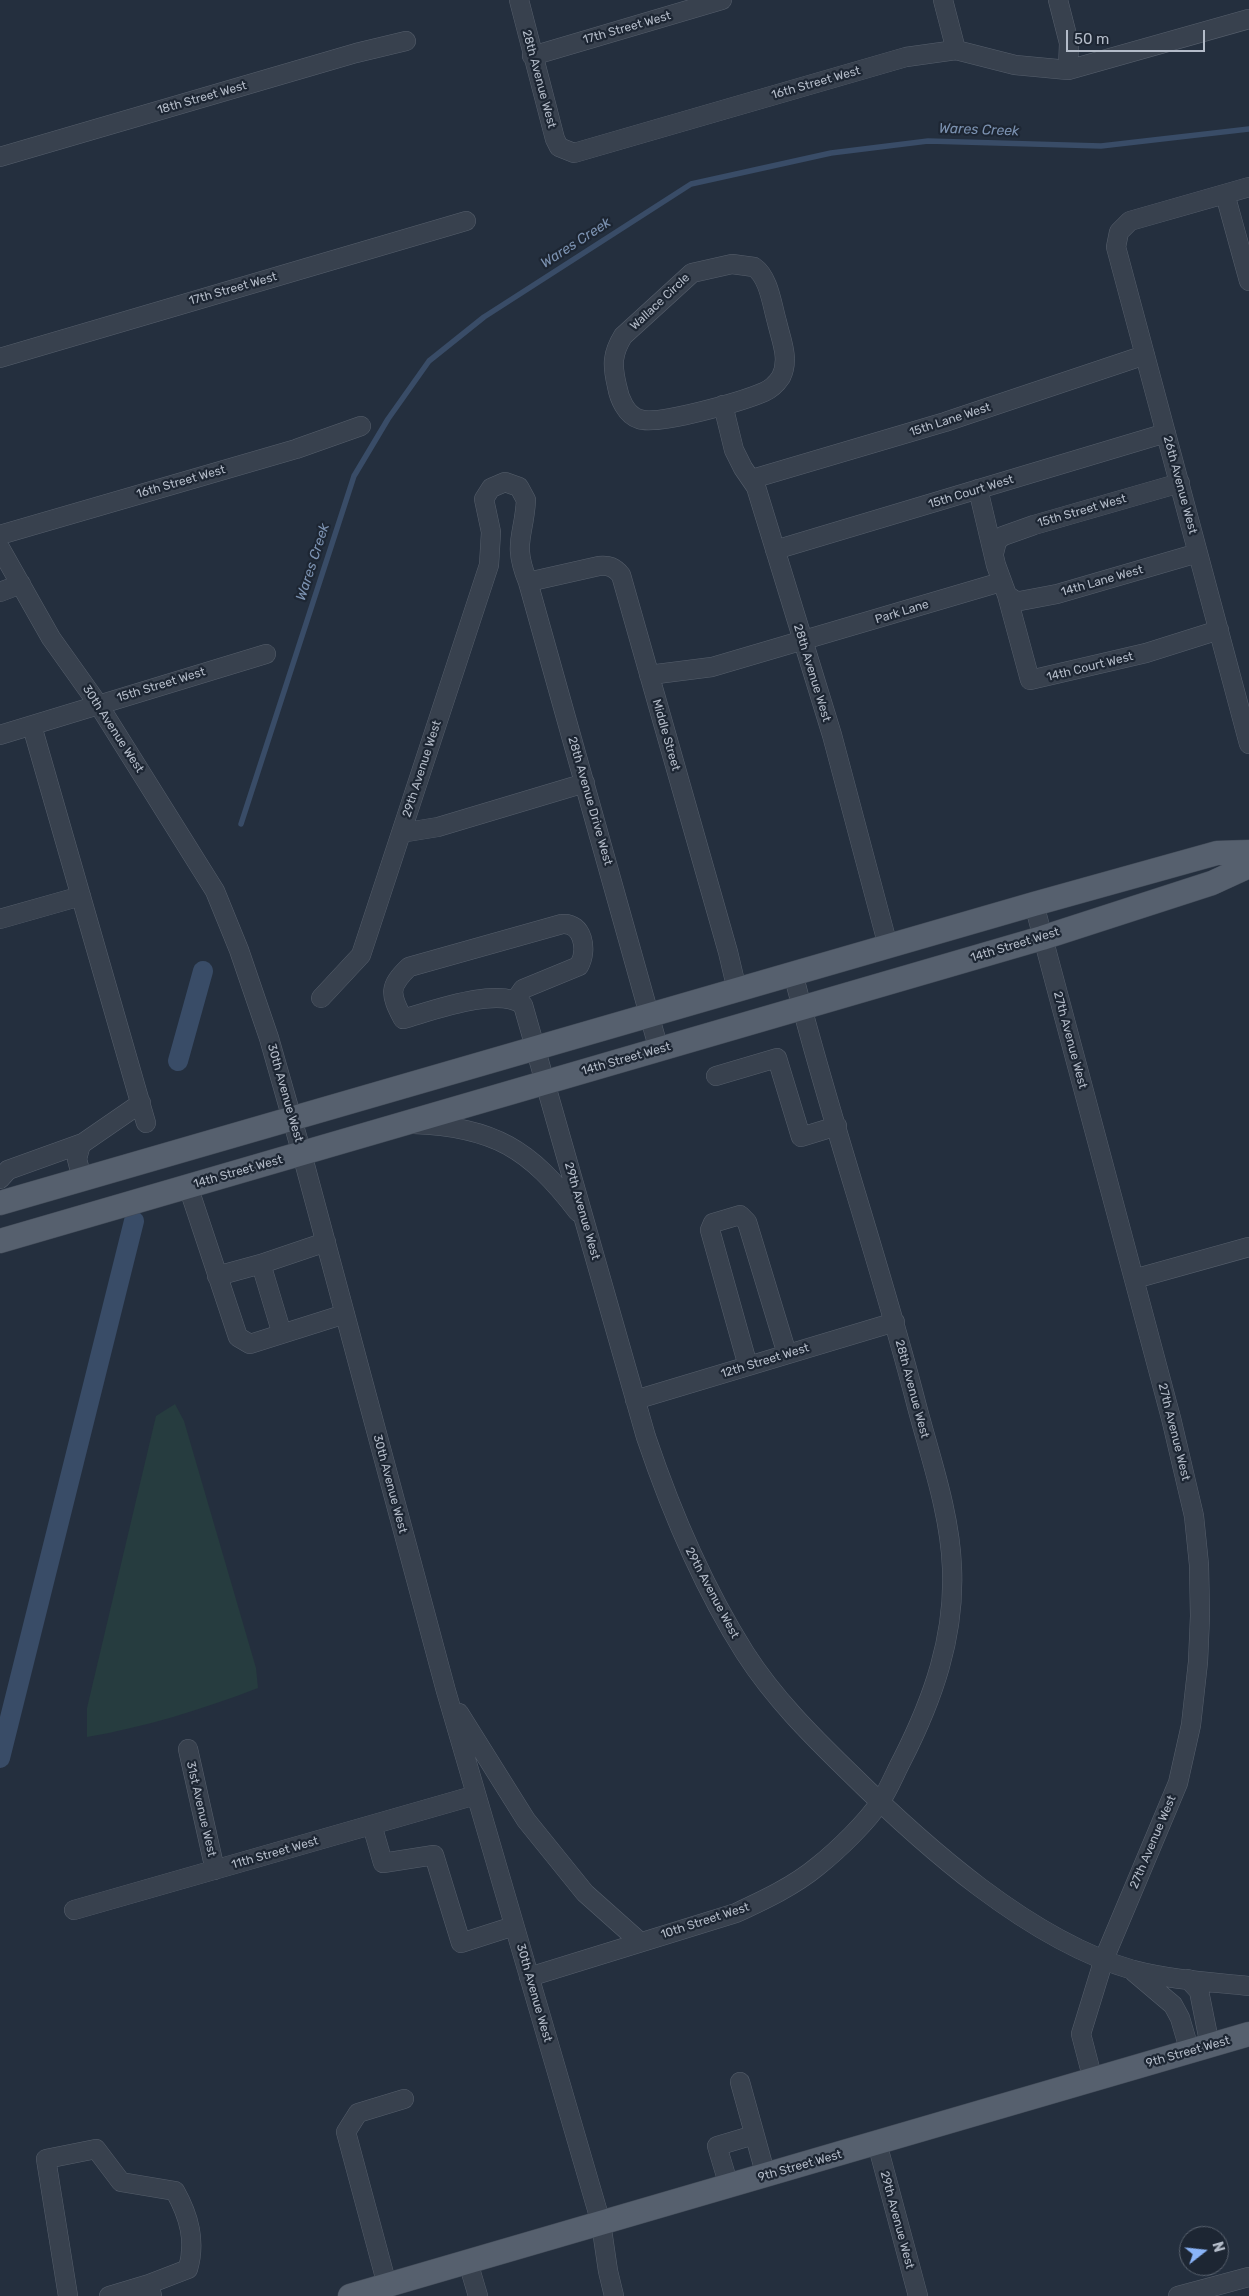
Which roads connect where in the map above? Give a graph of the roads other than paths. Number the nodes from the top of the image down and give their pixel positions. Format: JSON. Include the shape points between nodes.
{"nodes":[{"id":1,"x":519,"y":0,"type":"edge"},
{"id":2,"x":722,"y":0,"type":"edge"},
{"id":3,"x":943,"y":0,"type":"edge"},
{"id":4,"x":1058,"y":0,"type":"edge"},
{"id":5,"x":1249,"y":19,"type":"edge"},
{"id":6,"x":406,"y":41,"type":"dead end"},
{"id":7,"x":956,"y":50,"type":"junction"},
{"id":8,"x":532,"y":56,"type":"junction"},
{"id":9,"x":1068,"y":70,"type":"junction"},
{"id":10,"x":567,"y":152,"type":"joint"},
{"id":11,"x":0,"y":157,"type":"edge"},
{"id":12,"x":1249,"y":187,"type":"edge"},
{"id":13,"x":1225,"y":194,"type":"junction"},
{"id":14,"x":466,"y":221,"type":"dead end"},
{"id":15,"x":1249,"y":281,"type":"edge"},
{"id":16,"x":1146,"y":355,"type":"junction"},
{"id":17,"x":0,"y":358,"type":"edge"},
{"id":18,"x":723,"y":405,"type":"junction"},
{"id":19,"x":362,"y":426,"type":"dead end"},
{"id":20,"x":1166,"y":433,"type":"junction"},
{"id":21,"x":752,"y":479,"type":"junction"},
{"id":22,"x":1180,"y":483,"type":"junction"},
{"id":23,"x":978,"y":490,"type":"junction"},
{"id":24,"x":0,"y":535,"type":"edge"},
{"id":25,"x":0,"y":548,"type":"edge"},
{"id":26,"x":775,"y":550,"type":"junction"},
{"id":27,"x":519,"y":553,"type":"junction"},
{"id":28,"x":994,"y":553,"type":"junction"},
{"id":29,"x":1198,"y":553,"type":"junction"},
{"id":30,"x":491,"y":554,"type":"junction"},
{"id":31,"x":528,"y":582,"type":"junction"},
{"id":32,"x":21,"y":584,"type":"junction"},
{"id":33,"x":1004,"y":589,"type":"junction"},
{"id":34,"x":0,"y":592,"type":"edge"},
{"id":35,"x":1219,"y":630,"type":"junction"},
{"id":36,"x":802,"y":642,"type":"junction"},
{"id":37,"x":266,"y":654,"type":"dead end"},
{"id":38,"x":649,"y":675,"type":"junction"},
{"id":39,"x":98,"y":704,"type":"junction"},
{"id":40,"x":32,"y":726,"type":"junction"},
{"id":41,"x":0,"y":736,"type":"edge"},
{"id":42,"x":1249,"y":744,"type":"edge"},
{"id":43,"x":584,"y":783,"type":"junction"},
{"id":44,"x":401,"y":833,"type":"junction"},
{"id":45,"x":1249,"y":852,"type":"edge"},
{"id":46,"x":1249,"y":866,"type":"edge"},
{"id":47,"x":81,"y":896,"type":"junction"},
{"id":48,"x":1034,"y":904,"type":"junction"},
{"id":49,"x":0,"y":919,"type":"edge"},
{"id":50,"x":1042,"y":938,"type":"junction"},
{"id":51,"x":888,"y":946,"type":"junction"},
{"id":52,"x":793,"y":973,"type":"junction"},
{"id":53,"x":736,"y":990,"type":"junction"},
{"id":54,"x":321,"y":998,"type":"dead end"},
{"id":55,"x":516,"y":999,"type":"junction"},
{"id":56,"x":802,"y":1008,"type":"junction"},
{"id":57,"x":649,"y":1015,"type":"junction"},
{"id":58,"x":536,"y":1048,"type":"junction"},
{"id":59,"x":659,"y":1050,"type":"junction"},
{"id":60,"x":716,"y":1076,"type":"dead end"},
{"id":61,"x":546,"y":1082,"type":"junction"},
{"id":62,"x":140,"y":1103,"type":"junction"},
{"id":63,"x":292,"y":1119,"type":"junction"},
{"id":64,"x":146,"y":1122,"type":"dead end"},
{"id":65,"x":403,"y":1124,"type":"junction"},
{"id":66,"x":837,"y":1126,"type":"junction"},
{"id":67,"x":81,"y":1144,"type":"junction"},
{"id":68,"x":302,"y":1154,"type":"junction"},
{"id":69,"x":0,"y":1179,"type":"edge"},
{"id":70,"x":82,"y":1180,"type":"junction"},
{"id":71,"x":188,"y":1186,"type":"junction"},
{"id":72,"x":1,"y":1196,"type":"edge"},
{"id":73,"x":585,"y":1222,"type":"junction"},
{"id":74,"x":0,"y":1241,"type":"edge"},
{"id":75,"x":326,"y":1242,"type":"junction"},
{"id":76,"x":1249,"y":1247,"type":"edge"},
{"id":77,"x":262,"y":1264,"type":"junction"},
{"id":78,"x":217,"y":1276,"type":"junction"},
{"id":79,"x":1134,"y":1279,"type":"junction"},
{"id":80,"x":345,"y":1314,"type":"junction"},
{"id":81,"x":895,"y":1322,"type":"junction"},
{"id":82,"x":282,"y":1334,"type":"junction"},
{"id":83,"x":787,"y":1354,"type":"junction"},
{"id":84,"x":748,"y":1366,"type":"junction"},
{"id":85,"x":635,"y":1400,"type":"junction"},
{"id":86,"x":446,"y":1691,"type":"junction"},
{"id":87,"x":188,"y":1749,"type":"dead end"},
{"id":88,"x":476,"y":1795,"type":"junction"},
{"id":89,"x":880,"y":1802,"type":"junction"},
{"id":90,"x":372,"y":1825,"type":"junction"},
{"id":91,"x":215,"y":1870,"type":"junction"},
{"id":92,"x":74,"y":1910,"type":"dead end"},
{"id":93,"x":514,"y":1926,"type":"junction"},
{"id":94,"x":640,"y":1942,"type":"junction"},
{"id":95,"x":1104,"y":1959,"type":"junction"},
{"id":96,"x":1132,"y":1969,"type":"junction"},
{"id":97,"x":529,"y":1977,"type":"junction"},
{"id":98,"x":1188,"y":1979,"type":"junction"},
{"id":99,"x":1249,"y":1986,"type":"edge"},
{"id":100,"x":1249,"y":2034,"type":"edge"},
{"id":101,"x":1200,"y":2049,"type":"junction"},
{"id":102,"x":1093,"y":2080,"type":"junction"},
{"id":103,"x":740,"y":2082,"type":"dead end"},
{"id":104,"x":404,"y":2099,"type":"dead end"},
{"id":105,"x":754,"y":2135,"type":"junction"},
{"id":106,"x":877,"y":2143,"type":"junction"},
{"id":107,"x":766,"y":2176,"type":"junction"},
{"id":108,"x":729,"y":2186,"type":"junction"},
{"id":109,"x":601,"y":2223,"type":"junction"},
{"id":110,"x":468,"y":2262,"type":"junction"},
{"id":111,"x":1249,"y":2277,"type":"edge"},
{"id":112,"x":388,"y":2285,"type":"junction"},
{"id":113,"x":150,"y":2290,"type":"edge"},
{"id":114,"x":68,"y":2296,"type":"edge"},
{"id":115,"x":110,"y":2296,"type":"edge"},
{"id":116,"x":350,"y":2296,"type":"edge"},
{"id":117,"x":478,"y":2296,"type":"edge"},
{"id":118,"x":614,"y":2296,"type":"edge"},
{"id":119,"x":918,"y":2296,"type":"edge"},
{"id":120,"x":1178,"y":2296,"type":"edge"}],
"edges":[{"from":1,"to":8,"type":"street","name":"28th Avenue West"},
{"from":2,"to":8,"type":"street","name":"17th Street West"},
{"from":3,"to":7,"type":"street"},
{"from":4,"to":9,"type":"street","via":[[1069,43]]},
{"from":5,"to":9,"type":"street"},
{"from":6,"to":11,"type":"street","name":"18th Street West"},
{"from":7,"to":9,"type":"street","name":"16th Street West","via":[[1015,65]]},
{"from":7,"to":10,"type":"street","name":"16th Street West","via":[[906,57],[574,153]]},
{"from":8,"to":10,"type":"street","name":"28th Avenue West","via":[[555,139]]},
{"from":12,"to":13,"type":"street"},
{"from":13,"to":15,"type":"street"},
{"from":13,"to":16,"type":"street","name":"26th Avenue West","via":[[1130,221],[1117,238],[1116,247]]},
{"from":14,"to":17,"type":"street","name":"17th Street West"},
{"from":16,"to":20,"type":"street","name":"26th Avenue West"},
{"from":16,"to":21,"type":"street","name":"15th Lane West","via":[[945,422]]},
{"from":18,"to":18,"type":"street","name":"Wallace Circle","via":[[772,387],[782,375],[785,364],[763,278],[758,270],[743,264],[716,266],[692,273],[624,336],[613,355],[618,393],[636,419],[646,422]]},
{"from":18,"to":21,"type":"street","name":"28th Avenue West","via":[[734,450]]},
{"from":19,"to":24,"type":"street","name":"16th Street West","via":[[296,449]]},
{"from":20,"to":22,"type":"street","name":"26th Avenue West"},
{"from":20,"to":23,"type":"street","name":"15th Court West"},
{"from":21,"to":26,"type":"street","name":"28th Avenue West"},
{"from":22,"to":28,"type":"street","name":"15th Street West","via":[[1003,536],[997,541]]},
{"from":22,"to":29,"type":"street","name":"26th Avenue West"},
{"from":23,"to":26,"type":"street","name":"15th Court West"},
{"from":23,"to":28,"type":"street"},
{"from":25,"to":32,"type":"street","name":"30th Avenue West"},
{"from":26,"to":36,"type":"street","name":"28th Avenue West"},
{"from":27,"to":30,"type":"street"},
{"from":27,"to":30,"type":"street","via":[[526,500],[519,487],[505,482],[491,488],[484,499],[491,532]]},
{"from":27,"to":31,"type":"street","name":"28th Avenue Drive West"},
{"from":28,"to":33,"type":"street"},
{"from":29,"to":33,"type":"street","name":"14th Lane West","via":[[1057,594],[1020,601],[1014,600]]},
{"from":29,"to":35,"type":"street","name":"26th Avenue West"},
{"from":30,"to":44,"type":"street","name":"29th Avenue West"},
{"from":31,"to":38,"type":"street","name":"Middle Street","via":[[599,566],[615,568],[621,575]]},
{"from":31,"to":43,"type":"street","name":"28th Avenue Drive West"},
{"from":32,"to":34,"type":"street"},
{"from":32,"to":39,"type":"street","name":"30th Avenue West","via":[[51,638]]},
{"from":33,"to":35,"type":"street","name":"14th Court West","via":[[1030,680],[1146,653]]},
{"from":33,"to":36,"type":"street","name":"Park Lane"},
{"from":35,"to":42,"type":"street","name":"26th Avenue West"},
{"from":36,"to":38,"type":"street","name":"Park Lane","via":[[712,667]]},
{"from":36,"to":51,"type":"street","name":"28th Avenue West","via":[[832,735]]},
{"from":37,"to":39,"type":"street","name":"15th Street West"},
{"from":38,"to":53,"type":"street","name":"Middle Street"},
{"from":39,"to":40,"type":"street","name":"15th Street West"},
{"from":39,"to":63,"type":"street","name":"30th Avenue West","via":[[215,891],[269,1038]]},
{"from":40,"to":41,"type":"street","name":"15th Street West"},
{"from":40,"to":47,"type":"street"},
{"from":43,"to":44,"type":"street","via":[[438,827]]},
{"from":43,"to":57,"type":"street","name":"28th Avenue Drive West"},
{"from":44,"to":54,"type":"street","name":"29th Avenue West","via":[[361,955]]},
{"from":45,"to":48,"type":"main road","via":[[1217,853]]},
{"from":46,"to":50,"type":"main road","name":"14th Street West","via":[[1212,883]]},
{"from":47,"to":49,"type":"street"},
{"from":47,"to":62,"type":"street"},
{"from":48,"to":50,"type":"street","name":"27th Avenue West"},
{"from":48,"to":51,"type":"main road"},
{"from":50,"to":56,"type":"main road","name":"14th Street West"},
{"from":50,"to":79,"type":"street","name":"27th Avenue West"},
{"from":51,"to":52,"type":"main road"},
{"from":52,"to":53,"type":"main road"},
{"from":52,"to":56,"type":"street","name":"28th Avenue West"},
{"from":53,"to":57,"type":"main road"},
{"from":55,"to":55,"type":"street","via":[[492,996],[403,1019],[393,1001],[392,987],[409,966],[562,924],[575,926],[584,950],[579,966],[523,990]]},
{"from":55,"to":58,"type":"street","name":"29th Avenue West","via":[[523,1004]]},
{"from":56,"to":59,"type":"main road","name":"14th Street West"},
{"from":56,"to":66,"type":"street","name":"28th Avenue West"},
{"from":57,"to":58,"type":"main road"},
{"from":57,"to":59,"type":"street","name":"28th Avenue Drive West"},
{"from":58,"to":61,"type":"street","name":"29th Avenue West"},
{"from":58,"to":63,"type":"main road"},
{"from":59,"to":61,"type":"main road","name":"14th Street West"},
{"from":60,"to":66,"type":"street","via":[[777,1058],[801,1137]]},
{"from":61,"to":65,"type":"main road","name":"14th Street West"},
{"from":61,"to":73,"type":"street","name":"29th Avenue West"},
{"from":62,"to":64,"type":"street"},
{"from":62,"to":67,"type":"street"},
{"from":63,"to":68,"type":"street","name":"30th Avenue West"},
{"from":63,"to":70,"type":"main road"},
{"from":65,"to":68,"type":"main road","name":"14th Street West"},
{"from":65,"to":73,"type":"street","via":[[462,1128],[511,1146],[555,1182]]},
{"from":66,"to":81,"type":"street","name":"28th Avenue West"},
{"from":67,"to":69,"type":"street","via":[[8,1170]]},
{"from":67,"to":70,"type":"street","via":[[77,1159]]},
{"from":68,"to":71,"type":"main road","name":"14th Street West"},
{"from":68,"to":75,"type":"street","name":"30th Avenue West"},
{"from":70,"to":72,"type":"main road"},
{"from":71,"to":74,"type":"main road","name":"14th Street West"},
{"from":71,"to":78,"type":"street"},
{"from":73,"to":85,"type":"street","name":"29th Avenue West"},
{"from":75,"to":77,"type":"street"},
{"from":75,"to":80,"type":"street","name":"30th Avenue West"},
{"from":76,"to":79,"type":"street"},
{"from":77,"to":78,"type":"street"},
{"from":77,"to":82,"type":"street"},
{"from":78,"to":82,"type":"street","via":[[238,1337],[250,1344]]},
{"from":79,"to":95,"type":"street","name":"27th Avenue West","via":[[1194,1516],[1199,1565],[1199,1634],[1191,1725],[1178,1783]]},
{"from":80,"to":82,"type":"street"},
{"from":80,"to":86,"type":"street","name":"30th Avenue West"},
{"from":81,"to":83,"type":"street","name":"12th Street West"},
{"from":81,"to":89,"type":"street","name":"28th Avenue West","via":[[942,1505],[951,1552],[952,1593],[947,1642],[936,1684],[922,1721]]},
{"from":83,"to":84,"type":"street","name":"12th Street West"},
{"from":83,"to":84,"type":"street","via":[[747,1222],[740,1215],[720,1219],[710,1230]]},
{"from":84,"to":85,"type":"street","name":"12th Street West"},
{"from":85,"to":89,"type":"street","name":"29th Avenue West","via":[[678,1527],[724,1619],[776,1697]]},
{"from":86,"to":88,"type":"street","name":"30th Avenue West"},
{"from":86,"to":94,"type":"street","name":"30th Avenue West","via":[[526,1820],[585,1892]]},
{"from":87,"to":91,"type":"street","name":"31st Avenue West"},
{"from":88,"to":90,"type":"street","name":"11th Street West"},
{"from":88,"to":93,"type":"street","name":"30th Avenue West"},
{"from":89,"to":94,"type":"street","name":"10th Street West","via":[[838,1849],[800,1879],[736,1913]]},
{"from":89,"to":95,"type":"street","name":"29th Avenue West","via":[[1001,1904],[1066,1942]]},
{"from":90,"to":91,"type":"street","name":"11th Street West"},
{"from":90,"to":93,"type":"street","via":[[383,1863],[434,1855],[461,1943]]},
{"from":91,"to":92,"type":"street","name":"11th Street West"},
{"from":93,"to":97,"type":"street","name":"30th Avenue West"},
{"from":94,"to":97,"type":"street","name":"10th Street West"},
{"from":95,"to":96,"type":"street","name":"29th Avenue West"},
{"from":95,"to":102,"type":"street","name":"27th Avenue West","via":[[1081,2034]]},
{"from":96,"to":98,"type":"street","name":"29th Avenue West"},
{"from":96,"to":101,"type":"street","name":"29th Avenue West","via":[[1173,2005]]},
{"from":97,"to":109,"type":"street","name":"30th Avenue West"},
{"from":98,"to":99,"type":"street","name":"29th Avenue West"},
{"from":98,"to":101,"type":"street","via":[[1199,1991]]},
{"from":100,"to":101,"type":"main road","name":"9th Street West"},
{"from":101,"to":102,"type":"main road","name":"9th Street West"},
{"from":102,"to":106,"type":"main road","name":"9th Street West"},
{"from":103,"to":105,"type":"street"},
{"from":104,"to":112,"type":"street","via":[[358,2113],[346,2132]]},
{"from":105,"to":107,"type":"street"},
{"from":105,"to":108,"type":"street","via":[[717,2146]]},
{"from":106,"to":107,"type":"main road","name":"9th Street West"},
{"from":106,"to":119,"type":"street","name":"29th Avenue West"},
{"from":107,"to":108,"type":"main road","name":"9th Street West"},
{"from":108,"to":109,"type":"main road","name":"9th Street West"},
{"from":109,"to":110,"type":"main road","name":"9th Street West"},
{"from":109,"to":118,"type":"street","name":"30th Avenue West"},
{"from":110,"to":112,"type":"main road","name":"9th Street West"},
{"from":110,"to":117,"type":"street"},
{"from":111,"to":120,"type":"street"},
{"from":112,"to":116,"type":"main road","name":"9th Street West"},
{"from":113,"to":114,"type":"street","via":[[188,2269],[193,2252],[187,2212],[176,2191],[121,2182],[96,2149],[46,2159]]},
{"from":113,"to":115,"type":"street"}]}
